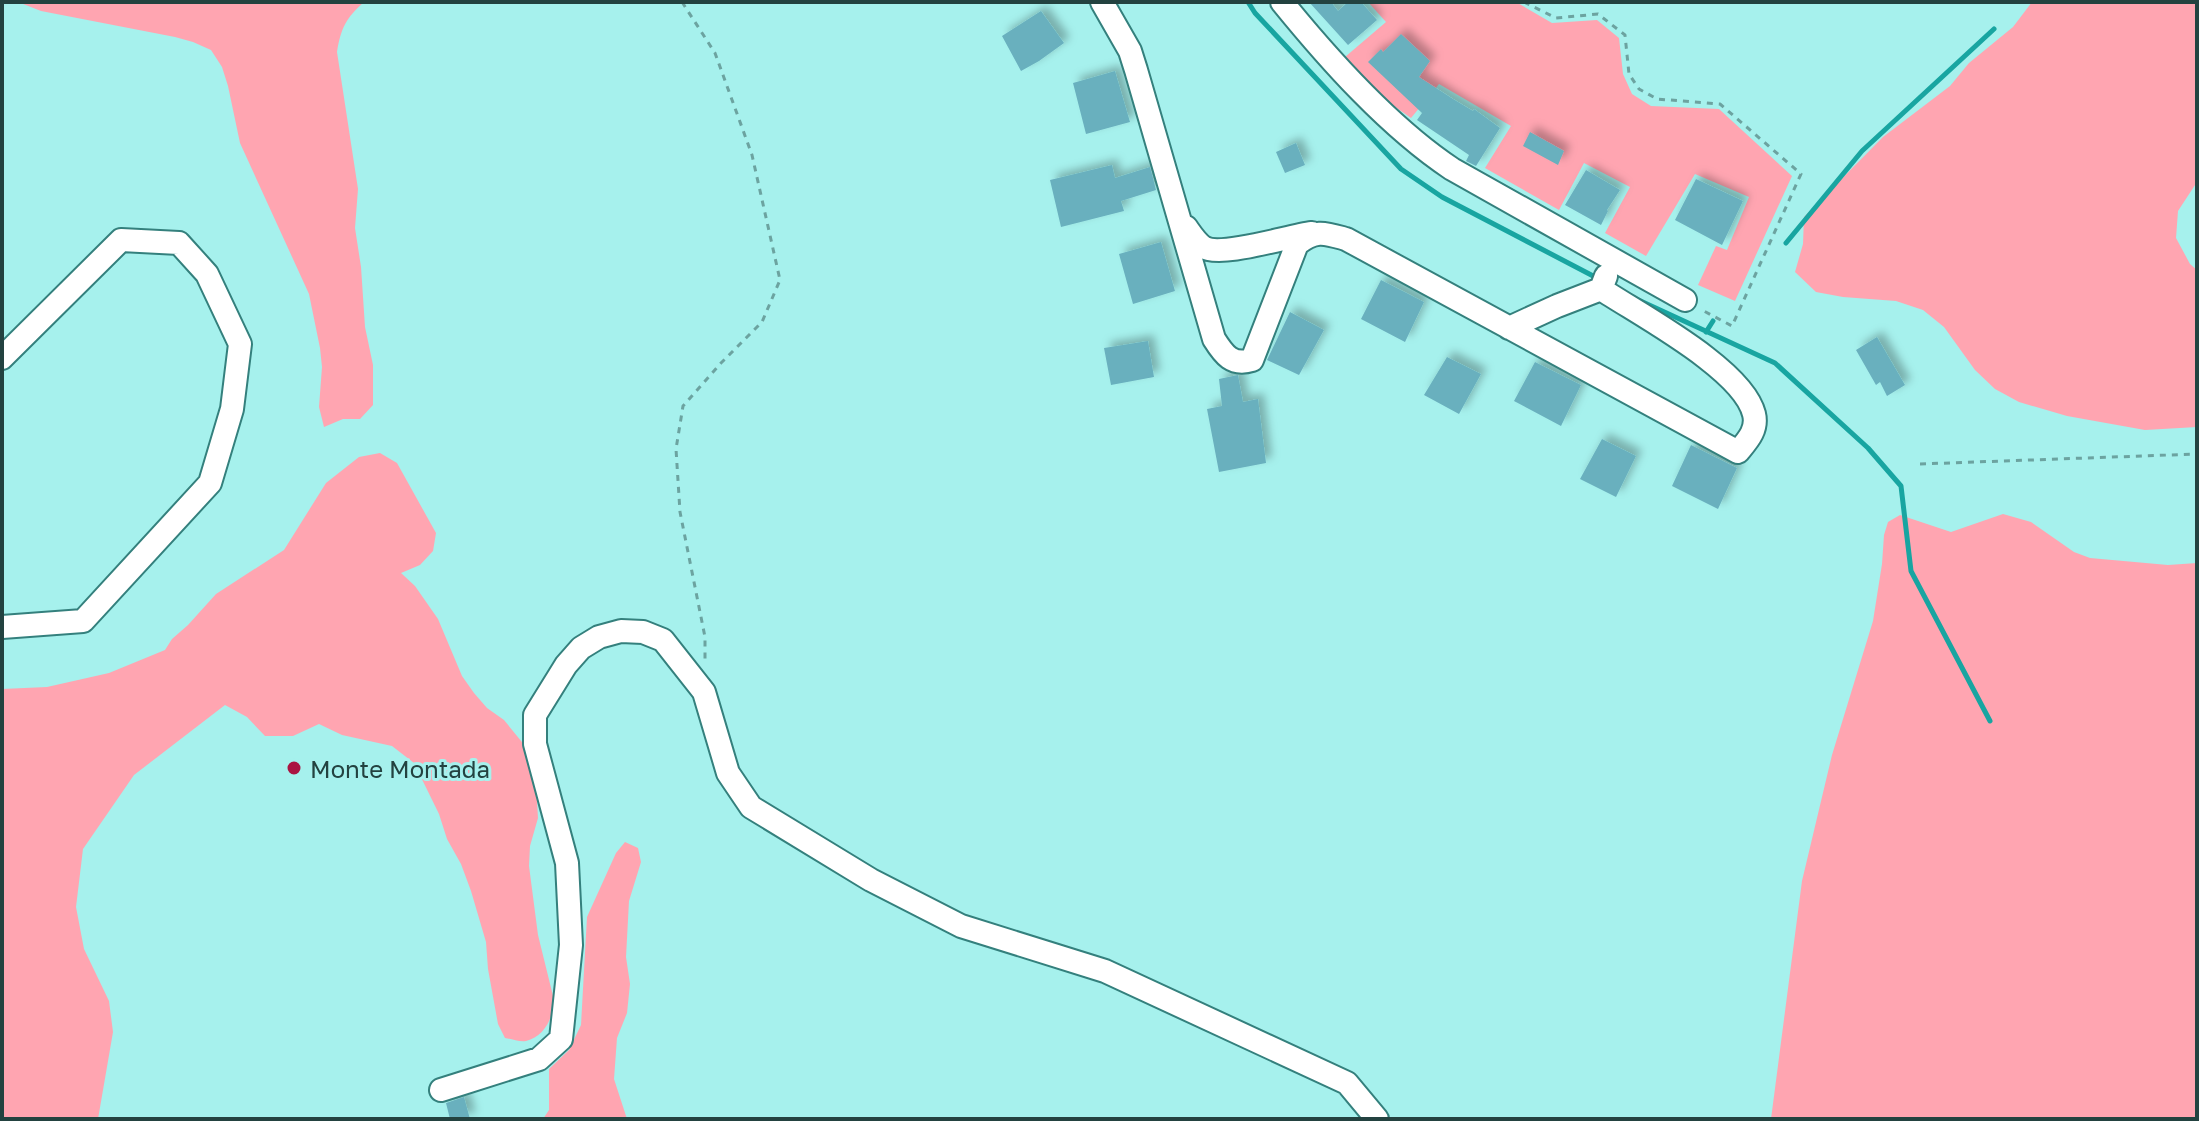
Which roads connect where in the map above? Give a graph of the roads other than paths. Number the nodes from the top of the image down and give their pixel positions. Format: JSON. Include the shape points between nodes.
{"nodes":[{"id":1,"x":1102,"y":2,"type":"edge"},
{"id":2,"x":1282,"y":2,"type":"edge"},
{"id":3,"x":1180,"y":219,"type":"junction"},
{"id":4,"x":1321,"y":232,"type":"junction"},
{"id":5,"x":1598,"y":250,"type":"junction"},
{"id":6,"x":1603,"y":285,"type":"junction"},
{"id":7,"x":1685,"y":300,"type":"road end"},
{"id":8,"x":1509,"y":328,"type":"junction"},
{"id":9,"x":2,"y":358,"type":"edge"},
{"id":10,"x":2,"y":627,"type":"edge"},
{"id":11,"x":441,"y":1090,"type":"dead end"},
{"id":12,"x":1377,"y":1119,"type":"edge"}],
"edges":[{"from":1,"to":3,"type":"street","via":[[1130,51]]},
{"from":2,"to":5,"type":"street","via":[[1319,47],[1426,152]]},
{"from":3,"to":4,"type":"street","via":[[1203,247],[1213,251]]},
{"from":3,"to":4,"type":"street","via":[[1214,339],[1230,360],[1242,363],[1252,360],[1297,244]]},
{"from":4,"to":8,"type":"street","via":[[1346,239]]},
{"from":5,"to":6,"type":"street"},
{"from":5,"to":7,"type":"street"},
{"from":6,"to":8,"type":"street"},
{"from":6,"to":8,"type":"street","via":[[1729,375],[1754,413],[1754,428],[1738,452]]},
{"from":9,"to":10,"type":"street","via":[[121,240],[179,243],[207,274],[240,344],[232,409],[210,483],[83,621]]},
{"from":11,"to":12,"type":"street","via":[[539,1059],[561,1039],[571,945],[567,863],[535,744],[535,715],[581,648],[621,631],[663,640],[704,692],[728,773],[751,807],[871,880],[961,926],[1105,971],[1347,1083]]}]}
